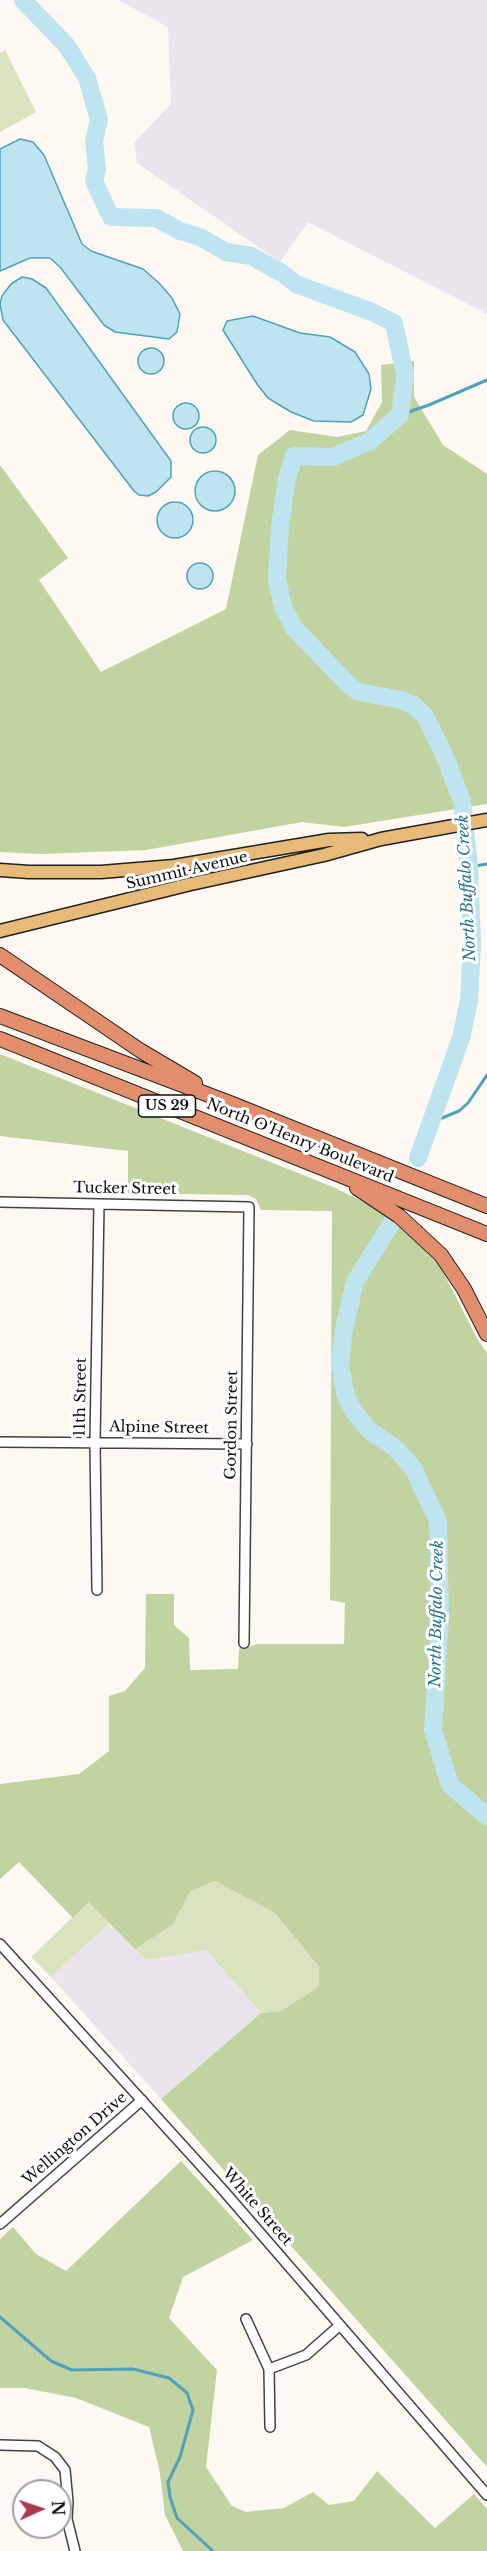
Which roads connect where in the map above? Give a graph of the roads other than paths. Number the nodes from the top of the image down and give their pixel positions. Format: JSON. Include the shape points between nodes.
{"nodes":[{"id":1,"x":483,"y":821,"type":"edge"},
{"id":2,"x":381,"y":839,"type":"junction"},
{"id":3,"x":0,"y":870,"type":"edge"},
{"id":4,"x":0,"y":931,"type":"edge"},
{"id":5,"x":0,"y":955,"type":"edge"},
{"id":6,"x":0,"y":1016,"type":"edge"},
{"id":7,"x":0,"y":1039,"type":"edge"},
{"id":8,"x":230,"y":1103,"type":"junction"},
{"id":9,"x":333,"y":1172,"type":"junction"},
{"id":10,"x":0,"y":1202,"type":"edge"},
{"id":11,"x":99,"y":1204,"type":"junction"},
{"id":12,"x":487,"y":1206,"type":"edge"},
{"id":13,"x":249,"y":1207,"type":"joint"},
{"id":14,"x":487,"y":1234,"type":"edge"},
{"id":15,"x":487,"y":1334,"type":"edge"},
{"id":16,"x":0,"y":1442,"type":"edge"},
{"id":17,"x":95,"y":1442,"type":"junction"},
{"id":18,"x":247,"y":1444,"type":"junction"},
{"id":19,"x":97,"y":1590,"type":"dead end"},
{"id":20,"x":244,"y":1643,"type":"dead end"},
{"id":21,"x":0,"y":1944,"type":"edge"},
{"id":22,"x":142,"y":2100,"type":"junction"},
{"id":23,"x":0,"y":2224,"type":"edge"},
{"id":24,"x":246,"y":2319,"type":"dead end"},
{"id":25,"x":339,"y":2326,"type":"junction"},
{"id":26,"x":269,"y":2369,"type":"junction"},
{"id":27,"x":270,"y":2427,"type":"dead end"},
{"id":28,"x":0,"y":2445,"type":"edge"},
{"id":29,"x":487,"y":2495,"type":"edge"},
{"id":30,"x":75,"y":2551,"type":"edge"}],
"edges":[{"from":1,"to":2,"type":"main road","name":"Summit Avenue"},
{"from":2,"to":3,"type":"main road","name":"Summit Avenue","via":[[329,840],[174,866],[101,872]]},
{"from":2,"to":4,"type":"main road","name":"Summit Avenue"},
{"from":5,"to":8,"type":"highway","via":[[141,1051]]},
{"from":6,"to":8,"type":"highway","name":"North O'Henry Boulevard","number":"US 29"},
{"from":7,"to":9,"type":"highway","name":"North O'Henry Boulevard","number":"US 29"},
{"from":8,"to":12,"type":"highway","name":"North O'Henry Boulevard","number":"US 29"},
{"from":9,"to":14,"type":"highway","name":"North O'Henry Boulevard","number":"US 29"},
{"from":9,"to":15,"type":"highway","via":[[399,1216],[441,1255]]},
{"from":10,"to":11,"type":"street","name":"Tucker Street"},
{"from":11,"to":13,"type":"street","name":"Tucker Street"},
{"from":11,"to":17,"type":"street","name":"11th Street"},
{"from":13,"to":18,"type":"street","name":"Gordon Street"},
{"from":16,"to":17,"type":"street","name":"Alpine Street"},
{"from":17,"to":18,"type":"street","name":"Alpine Street"},
{"from":17,"to":19,"type":"street","name":"11th Street"},
{"from":18,"to":20,"type":"street","name":"Gordon Street"},
{"from":21,"to":22,"type":"street","name":"White Street"},
{"from":22,"to":23,"type":"street","name":"Wellington Drive"},
{"from":22,"to":25,"type":"street","name":"White Street"},
{"from":24,"to":26,"type":"street"},
{"from":25,"to":26,"type":"street","via":[[306,2355]]},
{"from":25,"to":29,"type":"street","name":"White Street"},
{"from":26,"to":27,"type":"street"},
{"from":28,"to":30,"type":"street","via":[[38,2446],[55,2457],[64,2470]]}]}
